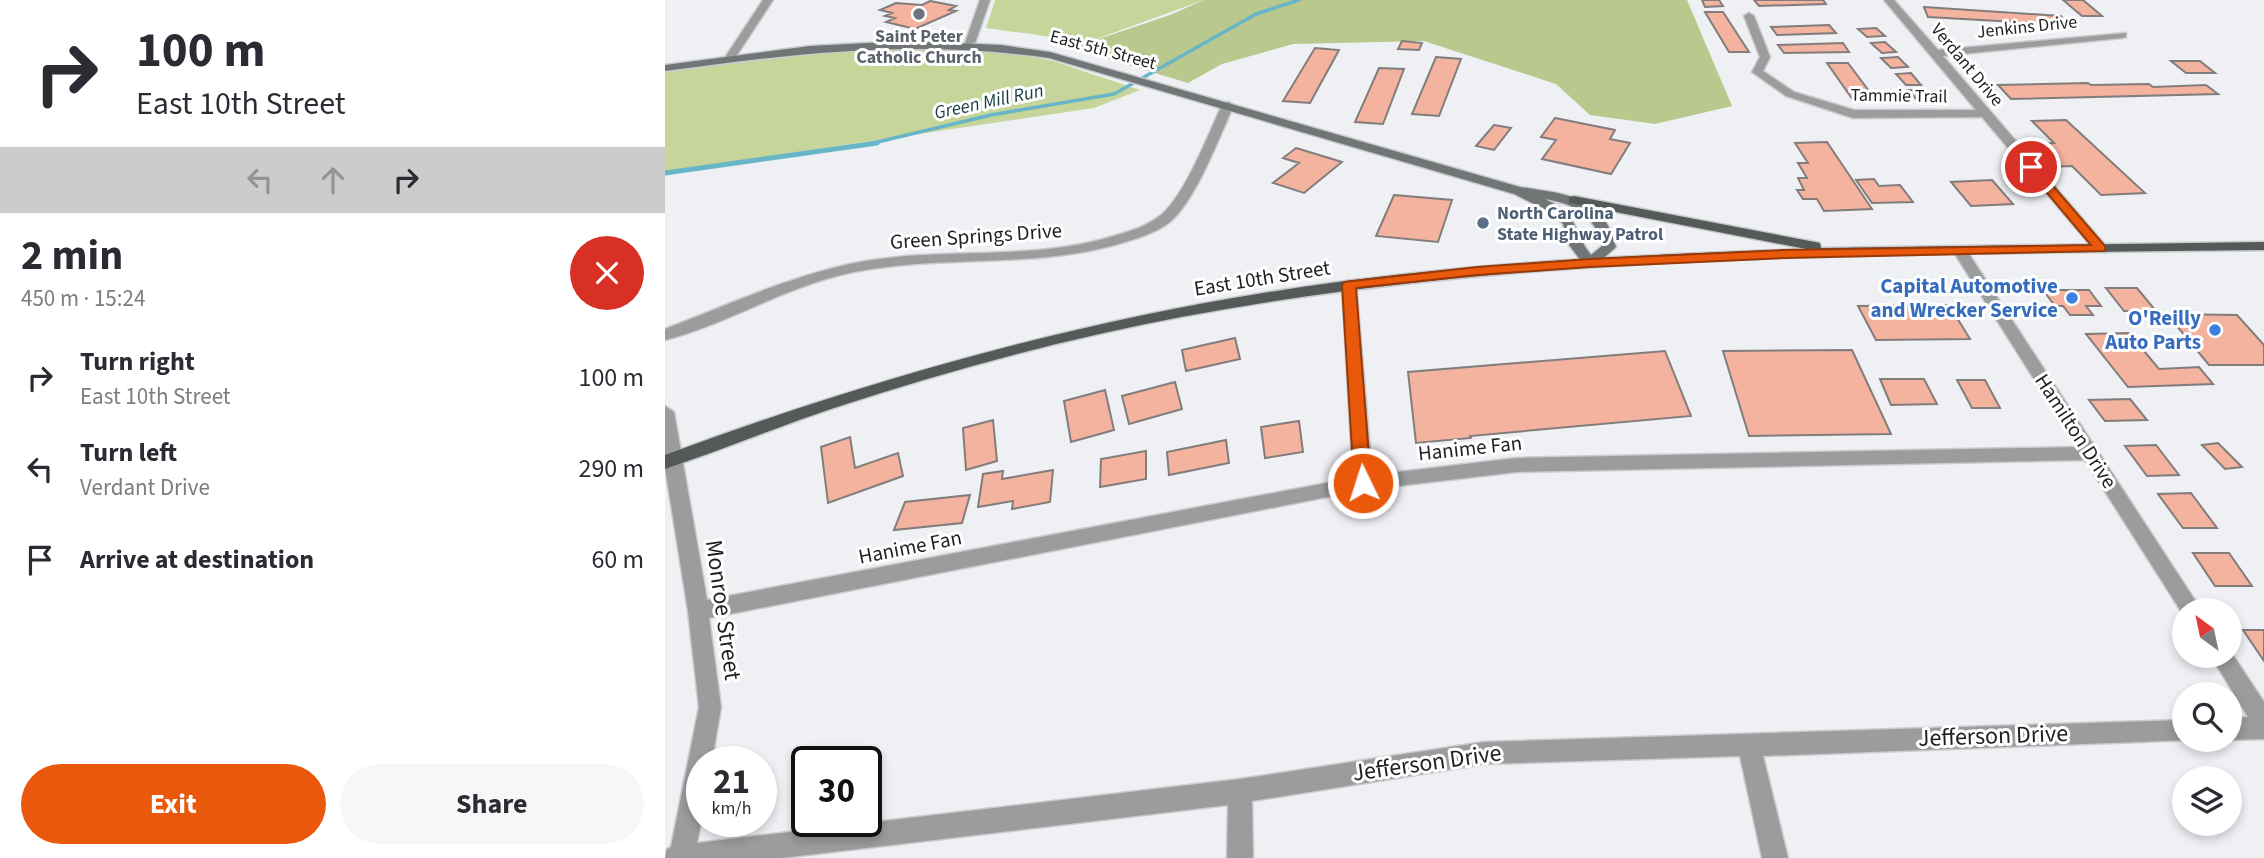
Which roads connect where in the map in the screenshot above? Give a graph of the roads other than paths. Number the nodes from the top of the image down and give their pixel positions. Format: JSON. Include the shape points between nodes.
{"nodes":[{"id":1,"x":768,"y":0,"type":"edge"},
{"id":2,"x":985,"y":0,"type":"edge"},
{"id":3,"x":1889,"y":0,"type":"edge"},
{"id":4,"x":1749,"y":16,"type":"dead end"},
{"id":5,"x":2122,"y":35,"type":"dead end"},
{"id":6,"x":970,"y":43,"type":"junction"},
{"id":7,"x":1934,"y":54,"type":"junction"},
{"id":8,"x":729,"y":59,"type":"junction"},
{"id":9,"x":665,"y":68,"type":"edge"},
{"id":10,"x":1228,"y":105,"type":"junction"},
{"id":11,"x":1985,"y":113,"type":"junction"},
{"id":12,"x":1519,"y":191,"type":"junction"},
{"id":13,"x":1574,"y":200,"type":"junction"},
{"id":14,"x":2264,"y":247,"type":"edge"},
{"id":15,"x":2101,"y":249,"type":"junction"},
{"id":16,"x":1960,"y":251,"type":"junction"},
{"id":17,"x":1853,"y":253,"type":"junction"},
{"id":18,"x":1590,"y":263,"type":"junction"},
{"id":19,"x":1349,"y":285,"type":"junction"},
{"id":20,"x":665,"y":335,"type":"edge"},
{"id":21,"x":665,"y":412,"type":"edge"},
{"id":22,"x":2091,"y":453,"type":"junction"},
{"id":23,"x":669,"y":461,"type":"edge"},
{"id":24,"x":1363,"y":483,"type":"junction"},
{"id":25,"x":2184,"y":598,"type":"edge"},
{"id":26,"x":698,"y":611,"type":"junction"},
{"id":27,"x":2230,"y":668,"type":"edge"},
{"id":28,"x":2264,"y":722,"type":"edge"},
{"id":29,"x":2264,"y":728,"type":"edge"},
{"id":30,"x":2242,"y":729,"type":"edge"},
{"id":31,"x":2172,"y":731,"type":"edge"},
{"id":32,"x":1749,"y":744,"type":"junction"},
{"id":33,"x":1240,"y":791,"type":"junction"},
{"id":34,"x":679,"y":857,"type":"edge"},
{"id":35,"x":1240,"y":858,"type":"edge"},
{"id":36,"x":1775,"y":858,"type":"edge"}],
"edges":[{"from":1,"to":8,"type":"street"},
{"from":2,"to":6,"type":"street"},
{"from":3,"to":7,"type":"street","name":"Verdant Drive"},
{"from":4,"to":11,"type":"street","name":"Tammie Trail","via":[[1765,57],[1757,72],[1790,94],[1853,114]]},
{"from":5,"to":7,"type":"street","name":"Jenkins Drive"},
{"from":6,"to":8,"type":"main road","name":"East 5th Street","via":[[864,44]]},
{"from":6,"to":10,"type":"main road","name":"East 5th Street","via":[[1050,55]]},
{"from":7,"to":11,"type":"street","name":"Verdant Drive"},
{"from":8,"to":9,"type":"main road","name":"East 5th Street"},
{"from":10,"to":12,"type":"main road","name":"East 5th Street"},
{"from":10,"to":20,"type":"street","name":"Green Springs Drive","via":[[1189,187],[1166,218],[1139,233],[1092,248],[1037,255],[904,260],[851,268],[799,283]]},
{"from":11,"to":15,"type":"street","name":"Verdant Drive"},
{"from":12,"to":13,"type":"main road","name":"East 5th Street"},
{"from":12,"to":18,"type":"main road","name":"East 5th Street","via":[[1555,209],[1569,223],[1576,245]]},
{"from":13,"to":17,"type":"main road"},
{"from":13,"to":18,"type":"main road","name":"East 5th Street","via":[[1607,229],[1609,247]]},
{"from":14,"to":15,"type":"main road","name":"East 10th Street"},
{"from":15,"to":16,"type":"main road","name":"East 10th Street"},
{"from":16,"to":17,"type":"main road","name":"East 10th Street"},
{"from":16,"to":22,"type":"street","name":"Hamilton Drive"},
{"from":17,"to":18,"type":"main road","name":"East 10th Street"},
{"from":18,"to":19,"type":"main road","name":"East 10th Street"},
{"from":19,"to":23,"type":"main road","name":"East 10th Street","via":[[1155,318],[1000,355],[794,416]]},
{"from":19,"to":24,"type":"street"},
{"from":21,"to":23,"type":"street","name":"Monroe Street"},
{"from":22,"to":24,"type":"street","name":"Hanime Fan","via":[[1517,465]]},
{"from":22,"to":25,"type":"street","name":"Hamilton Drive"},
{"from":23,"to":26,"type":"street","name":"Monroe Street"},
{"from":24,"to":26,"type":"street","name":"Hanime Fan"},
{"from":26,"to":34,"type":"street","name":"Monroe Street","via":[[710,707]]},
{"from":27,"to":28,"type":"street"},
{"from":29,"to":30,"type":"street"},
{"from":31,"to":32,"type":"street","name":"Jefferson Drive"},
{"from":32,"to":33,"type":"street","name":"Jefferson Drive","via":[[1484,753]]},
{"from":32,"to":36,"type":"street"},
{"from":33,"to":34,"type":"street","name":"Jefferson Drive"},
{"from":33,"to":35,"type":"street"}]}
